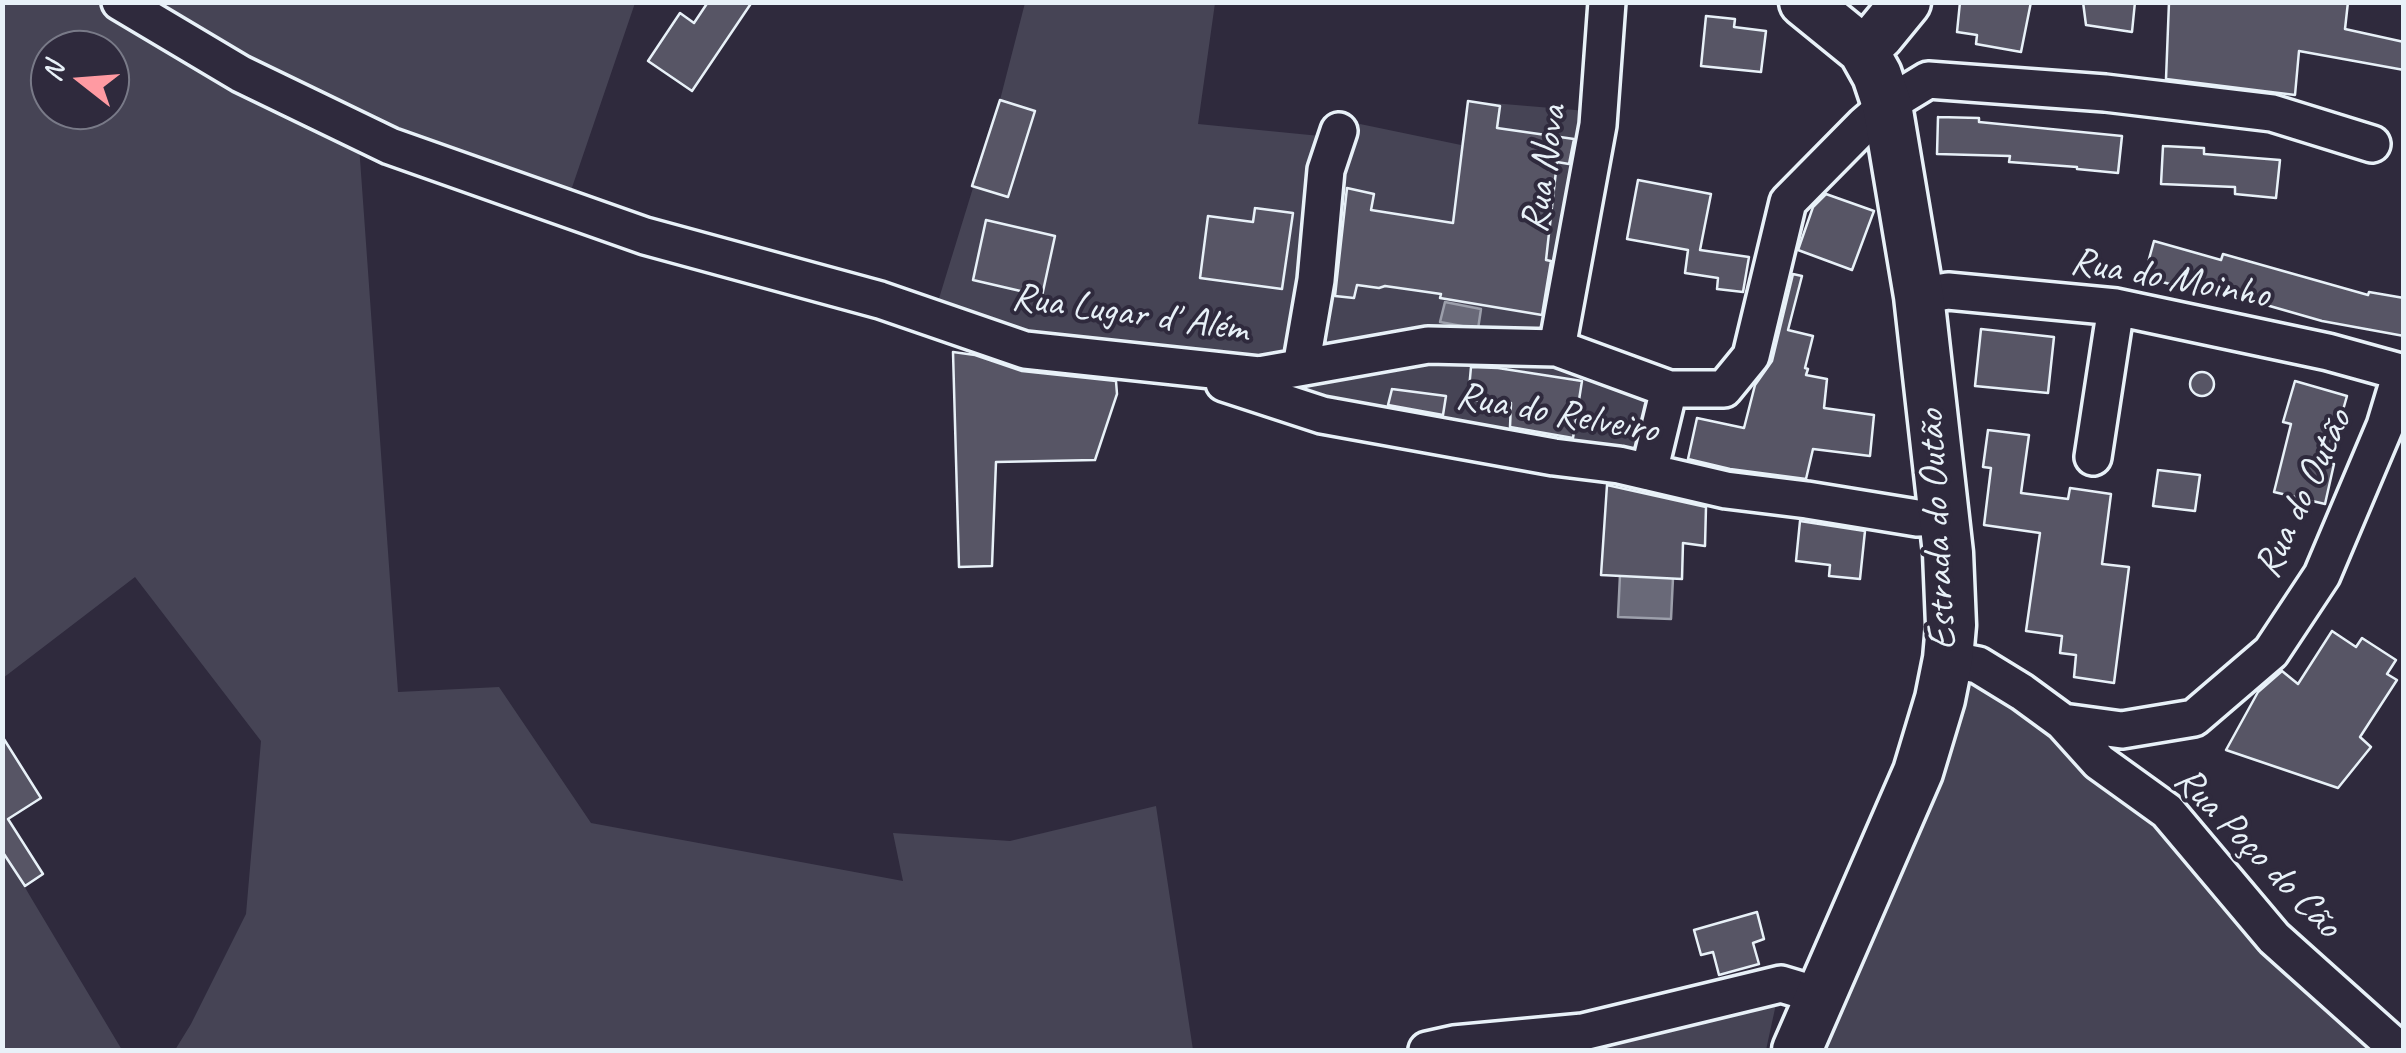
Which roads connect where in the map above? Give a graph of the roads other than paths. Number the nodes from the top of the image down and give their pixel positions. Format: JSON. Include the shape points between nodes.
{"nodes":[{"id":1,"x":120,"y":2,"type":"edge"},
{"id":2,"x":1607,"y":2,"type":"edge"},
{"id":3,"x":1906,"y":2,"type":"edge"},
{"id":4,"x":1818,"y":8,"type":"edge"},
{"id":5,"x":1863,"y":50,"type":"junction"},
{"id":6,"x":1887,"y":105,"type":"junction"},
{"id":7,"x":1339,"y":131,"type":"dead end"},
{"id":8,"x":2372,"y":144,"type":"dead end"},
{"id":9,"x":1919,"y":296,"type":"junction"},
{"id":10,"x":2116,"y":307,"type":"junction"},
{"id":11,"x":1557,"y":348,"type":"junction"},
{"id":12,"x":1161,"y":364,"type":"junction"},
{"id":13,"x":1301,"y":368,"type":"junction"},
{"id":14,"x":2402,"y":373,"type":"edge"},
{"id":15,"x":1669,"y":389,"type":"junction"},
{"id":16,"x":2092,"y":457,"type":"dead end"},
{"id":17,"x":1649,"y":472,"type":"junction"},
{"id":18,"x":1943,"y":517,"type":"junction"},
{"id":19,"x":1948,"y":659,"type":"junction"},
{"id":20,"x":2063,"y":722,"type":"junction"},
{"id":21,"x":1822,"y":996,"type":"junction"},
{"id":22,"x":1427,"y":1050,"type":"edge"},
{"id":23,"x":1797,"y":1050,"type":"edge"},
{"id":24,"x":2400,"y":1050,"type":"edge"}],
"edges":[{"from":1,"to":12,"type":"street","name":"Rua Lugar d' Além","via":[[241,74],[390,146],[629,231],[880,300],[1025,350]]},
{"from":2,"to":11,"type":"street","name":"Rua Nova","via":[[1598,125]]},
{"from":3,"to":5,"type":"street"},
{"from":4,"to":5,"type":"street"},
{"from":5,"to":6,"type":"street","name":"Estrada do Outão"},
{"from":6,"to":8,"type":"street","via":[[1928,80],[2105,93],[2272,113]]},
{"from":6,"to":9,"type":"street","name":"Estrada do Outão"},
{"from":6,"to":15,"type":"street","name":"Rua Lugar d' Além","via":[[1788,202],[1751,356],[1724,389]]},
{"from":7,"to":13,"type":"street","via":[[1326,170]]},
{"from":9,"to":10,"type":"street","name":"Rua do Moinho","via":[[1948,291]]},
{"from":9,"to":18,"type":"street","name":"Estrada do Outão"},
{"from":10,"to":14,"type":"street","name":"Rua do Moinho"},
{"from":10,"to":16,"type":"street"},
{"from":11,"to":13,"type":"street","name":"Rua Lugar d' Além","via":[[1428,344]]},
{"from":11,"to":15,"type":"street","name":"Rua Lugar d' Além"},
{"from":12,"to":13,"type":"street","name":"Rua Lugar d' Além","via":[[1259,375]]},
{"from":12,"to":17,"type":"street","name":"Rua do Relveiro","via":[[1322,415]]},
{"from":14,"to":20,"type":"street","name":"Rua do Outão","via":[[2322,575],[2271,652],[2194,718],[2122,730]]},
{"from":15,"to":17,"type":"street"},
{"from":17,"to":18,"type":"street","name":"Rua do Relveiro","via":[[1726,490]]},
{"from":18,"to":19,"type":"street","name":"Estrada do Outão"},
{"from":19,"to":20,"type":"street","name":"Rua Poço do Cão","via":[[1978,665]]},
{"from":19,"to":21,"type":"street","name":"Estrada do Outão","via":[[1918,772]]},
{"from":20,"to":24,"type":"street","name":"Rua Poço do Cão","via":[[2099,762],[2167,811],[2274,938]]},
{"from":21,"to":22,"type":"street","via":[[1781,984],[1583,1032]]},
{"from":21,"to":23,"type":"street","name":"Estrada do Outão"}]}
